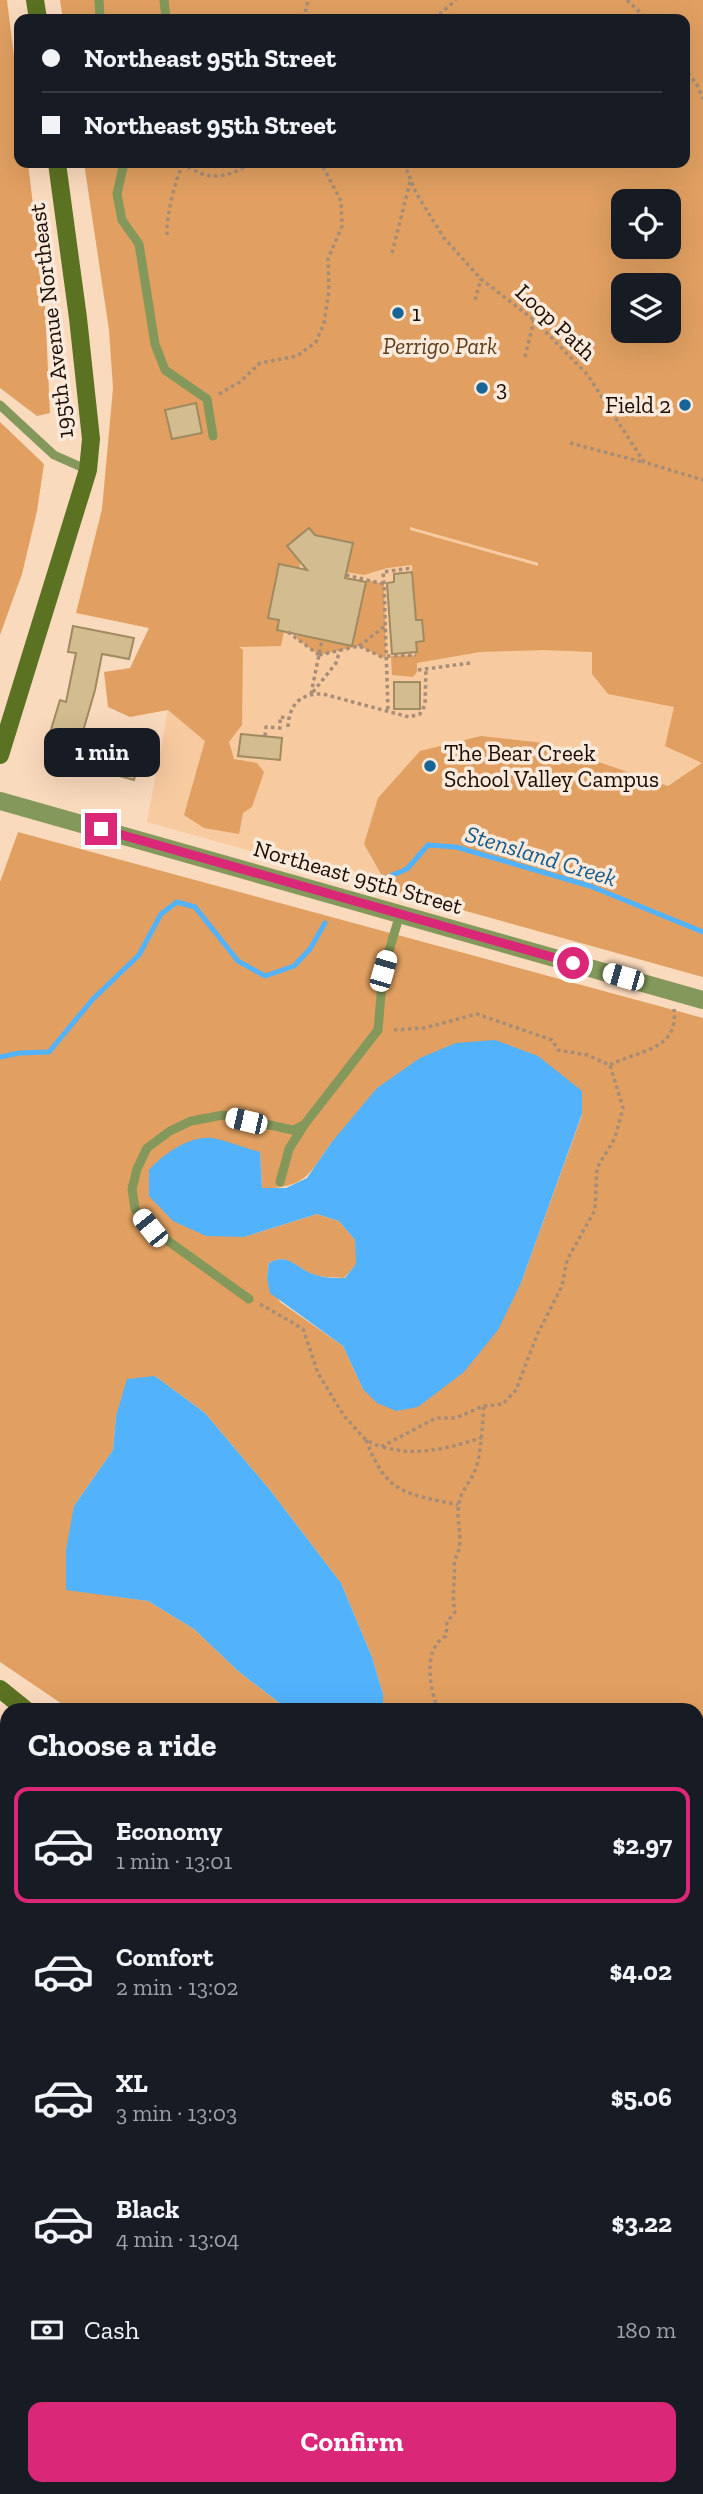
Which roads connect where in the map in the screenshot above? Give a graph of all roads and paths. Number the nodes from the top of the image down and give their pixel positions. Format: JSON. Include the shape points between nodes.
{"nodes":[{"id":1,"x":456,"y":0,"type":"edge"},
{"id":2,"x":628,"y":0,"type":"edge"},
{"id":3,"x":440,"y":14,"type":"edge"},
{"id":4,"x":642,"y":14,"type":"edge"},
{"id":5,"x":690,"y":75,"type":"edge"},
{"id":6,"x":703,"y":99,"type":"edge"},
{"id":7,"x":58,"y":168,"type":"edge"},
{"id":8,"x":123,"y":168,"type":"edge"},
{"id":9,"x":181,"y":168,"type":"edge"},
{"id":10,"x":190,"y":168,"type":"edge"},
{"id":11,"x":244,"y":168,"type":"edge"},
{"id":12,"x":324,"y":168,"type":"edge"},
{"id":13,"x":406,"y":168,"type":"edge"},
{"id":14,"x":411,"y":180,"type":"junction"},
{"id":15,"x":167,"y":235,"type":"dead end"},
{"id":16,"x":392,"y":253,"type":"dead end"},
{"id":17,"x":481,"y":279,"type":"junction"},
{"id":18,"x":475,"y":300,"type":"dead end"},
{"id":19,"x":534,"y":320,"type":"junction"},
{"id":20,"x":525,"y":357,"type":"dead end"},
{"id":21,"x":207,"y":399,"type":"junction"},
{"id":22,"x":0,"y":405,"type":"edge"},
{"id":23,"x":213,"y":436,"type":"dead end"},
{"id":24,"x":570,"y":443,"type":"dead end"},
{"id":25,"x":644,"y":462,"type":"junction"},
{"id":26,"x":88,"y":470,"type":"junction"},
{"id":27,"x":703,"y":480,"type":"edge"},
{"id":28,"x":412,"y":568,"type":"dead end"},
{"id":29,"x":346,"y":575,"type":"dead end"},
{"id":30,"x":384,"y":584,"type":"junction"},
{"id":31,"x":385,"y":626,"type":"junction"},
{"id":32,"x":288,"y":632,"type":"dead end"},
{"id":33,"x":322,"y":640,"type":"dead end"},
{"id":34,"x":359,"y":646,"type":"junction"},
{"id":35,"x":341,"y":650,"type":"junction"},
{"id":36,"x":319,"y":655,"type":"junction"},
{"id":37,"x":416,"y":655,"type":"dead end"},
{"id":38,"x":386,"y":658,"type":"junction"},
{"id":39,"x":470,"y":663,"type":"dead end"},
{"id":40,"x":426,"y":668,"type":"junction"},
{"id":41,"x":418,"y":670,"type":"dead end"},
{"id":42,"x":311,"y":694,"type":"junction"},
{"id":43,"x":388,"y":711,"type":"junction"},
{"id":44,"x":288,"y":718,"type":"junction"},
{"id":45,"x":288,"y":727,"type":"dead end"},
{"id":46,"x":265,"y":736,"type":"dead end"},
{"id":47,"x":0,"y":755,"type":"edge"},
{"id":48,"x":0,"y":800,"type":"edge"},
{"id":49,"x":400,"y":914,"type":"junction"},
{"id":50,"x":672,"y":991,"type":"junction"},
{"id":51,"x":703,"y":1000,"type":"edge"},
{"id":52,"x":378,"y":1030,"type":"junction"},
{"id":53,"x":610,"y":1065,"type":"junction"},
{"id":54,"x":303,"y":1125,"type":"junction"},
{"id":55,"x":280,"y":1182,"type":"dead end"},
{"id":56,"x":249,"y":1299,"type":"joint"},
{"id":57,"x":484,"y":1406,"type":"junction"},
{"id":58,"x":481,"y":1438,"type":"junction"},
{"id":59,"x":366,"y":1440,"type":"junction"},
{"id":60,"x":381,"y":1447,"type":"junction"},
{"id":61,"x":458,"y":1505,"type":"junction"},
{"id":62,"x":0,"y":1689,"type":"edge"},
{"id":63,"x":17,"y":1703,"type":"edge"},
{"id":64,"x":436,"y":1703,"type":"edge"}],
"edges":[{"from":1,"to":3,"type":"path"},
{"from":2,"to":4,"type":"path"},
{"from":5,"to":6,"type":"path"},
{"from":7,"to":26,"type":"street","name":"195th Avenue Northeast","via":[[90,429]]},
{"from":8,"to":21,"type":"lane","via":[[117,194],[122,219],[139,244],[155,344],[166,370]]},
{"from":9,"to":15,"type":"path","via":[[167,215]]},
{"from":10,"to":11,"type":"path","via":[[216,177]]},
{"from":12,"to":21,"type":"path","via":[[341,201],[342,226],[328,259],[329,291],[316,342],[298,355],[260,363],[229,390]]},
{"from":13,"to":14,"type":"path","name":"Loop Path"},
{"from":14,"to":16,"type":"path"},
{"from":14,"to":17,"type":"path","name":"Loop Path","via":[[444,238]]},
{"from":17,"to":18,"type":"path"},
{"from":17,"to":19,"type":"path","name":"Loop Path"},
{"from":19,"to":20,"type":"path"},
{"from":19,"to":25,"type":"path","name":"Loop Path","via":[[587,374]]},
{"from":21,"to":23,"type":"lane"},
{"from":22,"to":26,"type":"lane","via":[[54,455]]},
{"from":24,"to":25,"type":"path"},
{"from":25,"to":27,"type":"path"},
{"from":26,"to":47,"type":"street","name":"195th Avenue Northeast"},
{"from":28,"to":30,"type":"path","via":[[383,572]]},
{"from":29,"to":30,"type":"path"},
{"from":30,"to":31,"type":"path"},
{"from":31,"to":34,"type":"path"},
{"from":31,"to":38,"type":"path"},
{"from":32,"to":36,"type":"path"},
{"from":33,"to":36,"type":"path"},
{"from":34,"to":35,"type":"path"},
{"from":34,"to":38,"type":"path"},
{"from":35,"to":36,"type":"path"},
{"from":35,"to":42,"type":"path"},
{"from":36,"to":42,"type":"path"},
{"from":37,"to":38,"type":"path"},
{"from":38,"to":43,"type":"path"},
{"from":39,"to":40,"type":"path"},
{"from":40,"to":41,"type":"path"},
{"from":40,"to":43,"type":"path","via":[[423,711],[409,717]]},
{"from":42,"to":43,"type":"path"},
{"from":42,"to":44,"type":"path","via":[[294,704]]},
{"from":44,"to":45,"type":"path"},
{"from":44,"to":46,"type":"path","via":[[280,718],[280,728],[266,727]]},
{"from":48,"to":49,"type":"street","name":"Northeast 95th Street"},
{"from":49,"to":50,"type":"street","name":"Northeast 95th Street"},
{"from":49,"to":52,"type":"lane","via":[[383,971]]},
{"from":50,"to":51,"type":"street","name":"Northeast 95th Street"},
{"from":50,"to":53,"type":"path","via":[[676,1023],[667,1039],[645,1053]]},
{"from":52,"to":53,"type":"path","via":[[424,1028],[477,1014],[552,1040],[558,1050]]},
{"from":52,"to":54,"type":"lane"},
{"from":53,"to":57,"type":"path","via":[[623,1108],[615,1138],[597,1168],[595,1210],[567,1261],[562,1286],[516,1390],[503,1404]]},
{"from":54,"to":55,"type":"lane","via":[[289,1149]]},
{"from":54,"to":56,"type":"lane","via":[[293,1130],[223,1115],[191,1121],[147,1149],[137,1169],[132,1189],[135,1209],[150,1228]]},
{"from":56,"to":59,"type":"path","via":[[303,1328],[318,1373],[344,1416]]},
{"from":57,"to":58,"type":"path"},
{"from":57,"to":60,"type":"path","via":[[455,1418],[436,1418]]},
{"from":58,"to":60,"type":"path","via":[[428,1451]]},
{"from":58,"to":61,"type":"path","via":[[471,1482]]},
{"from":59,"to":60,"type":"path"},
{"from":59,"to":61,"type":"path","via":[[374,1462],[403,1492]]},
{"from":61,"to":64,"type":"path","via":[[461,1544],[454,1561],[455,1612],[447,1622],[446,1636],[432,1649],[430,1672]]},
{"from":62,"to":63,"type":"street"}]}
